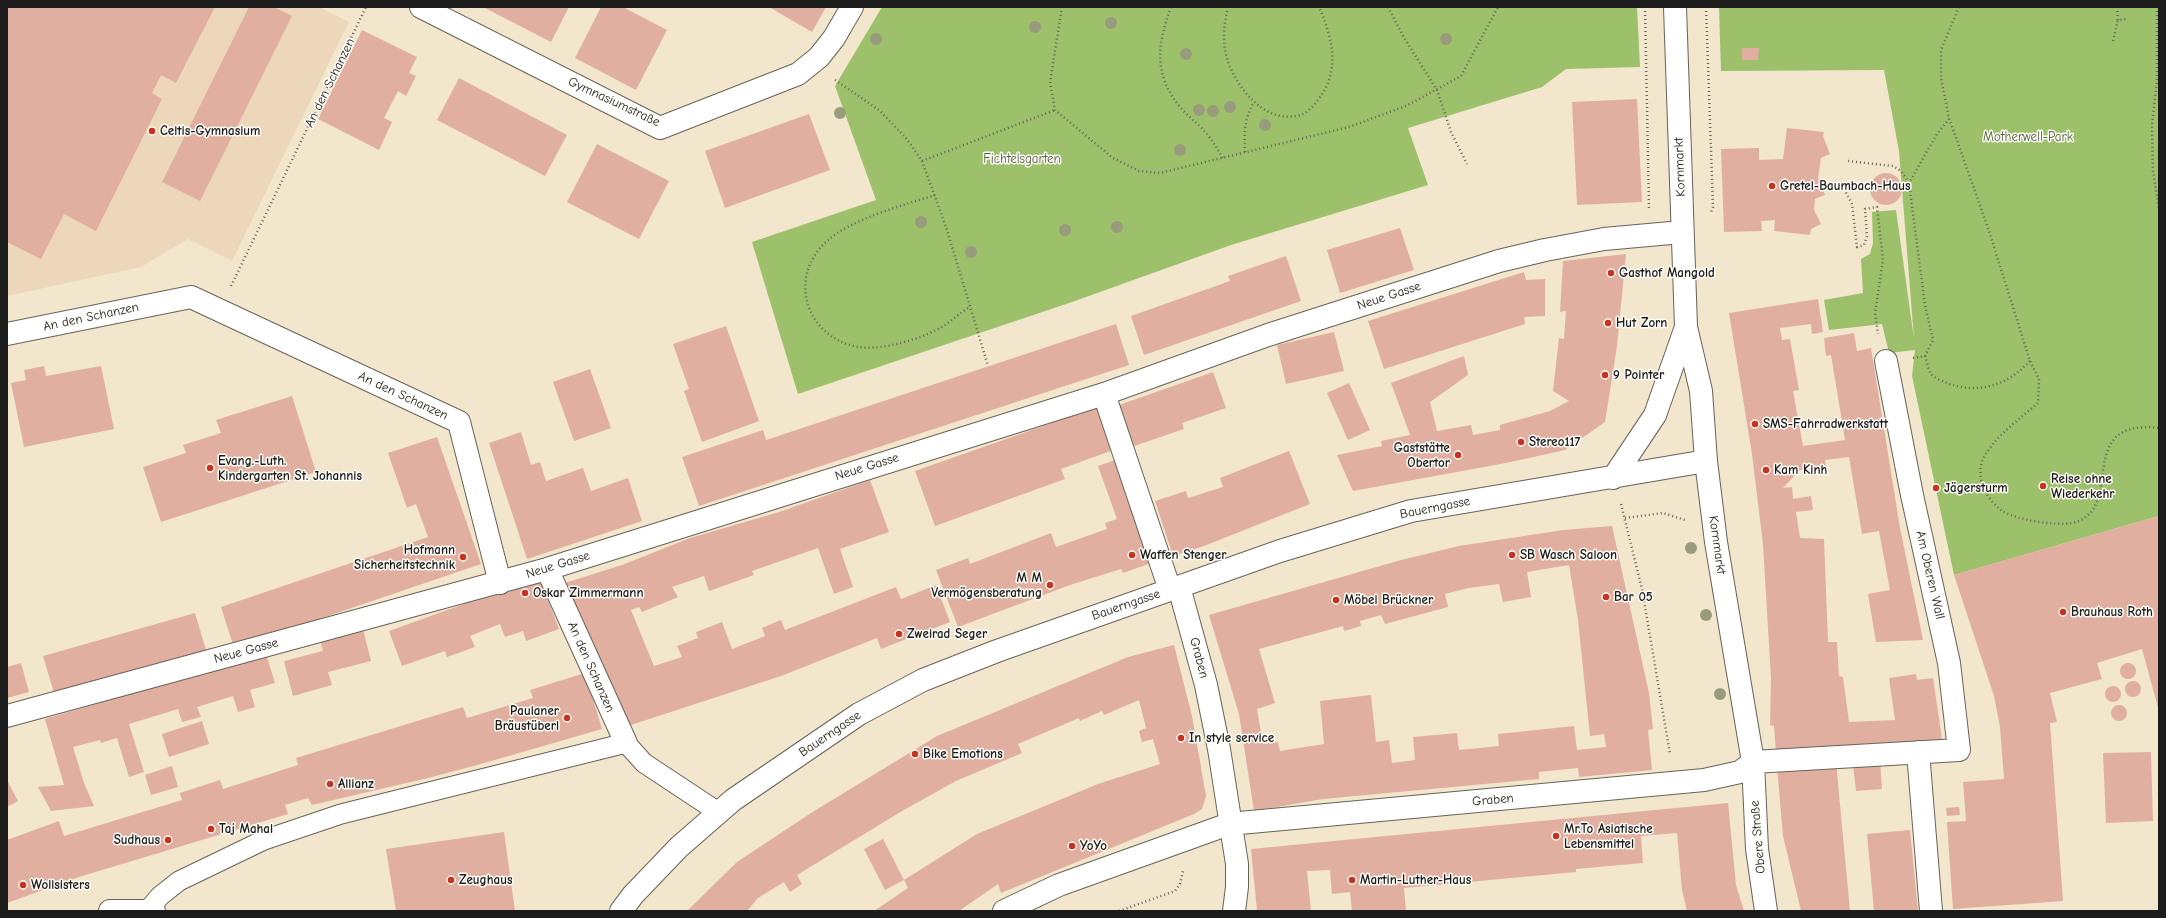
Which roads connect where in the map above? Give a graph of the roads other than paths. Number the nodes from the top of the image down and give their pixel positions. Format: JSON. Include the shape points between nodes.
{"nodes":[{"id":1,"x":421,"y":7,"type":"edge"},
{"id":2,"x":852,"y":7,"type":"edge"},
{"id":3,"x":1675,"y":7,"type":"edge"},
{"id":4,"x":1682,"y":232,"type":"junction"},
{"id":5,"x":1686,"y":327,"type":"junction"},
{"id":6,"x":7,"y":334,"type":"edge"},
{"id":7,"x":1886,"y":361,"type":"road end"},
{"id":8,"x":1104,"y":394,"type":"junction"},
{"id":9,"x":1706,"y":461,"type":"junction"},
{"id":10,"x":1613,"y":478,"type":"junction"},
{"id":11,"x":547,"y":569,"type":"junction"},
{"id":12,"x":500,"y":582,"type":"junction"},
{"id":13,"x":1174,"y":588,"type":"junction"},
{"id":14,"x":7,"y":716,"type":"edge"},
{"id":15,"x":626,"y":743,"type":"junction"},
{"id":16,"x":1918,"y":752,"type":"junction"},
{"id":17,"x":1753,"y":762,"type":"junction"},
{"id":18,"x":718,"y":812,"type":"junction"},
{"id":19,"x":1229,"y":824,"type":"junction"},
{"id":20,"x":152,"y":910,"type":"edge"},
{"id":21,"x":110,"y":911,"type":"edge"},
{"id":22,"x":621,"y":911,"type":"edge"},
{"id":23,"x":1004,"y":911,"type":"edge"},
{"id":24,"x":1234,"y":911,"type":"edge"},
{"id":25,"x":1766,"y":911,"type":"edge"},
{"id":26,"x":1931,"y":911,"type":"edge"}],
"edges":[{"from":1,"to":2,"type":"street","name":"Gymnasiumstraße","via":[[660,128],[798,74],[811,65],[834,38]]},
{"from":3,"to":4,"type":"street","name":"Kornmarkt"},
{"from":4,"to":5,"type":"street","name":"Kornmarkt"},
{"from":4,"to":8,"type":"street","name":"Neue Gasse","via":[[1604,239],[1499,261],[1268,335]]},
{"from":5,"to":9,"type":"street","name":"Kornmarkt","via":[[1701,391]]},
{"from":5,"to":10,"type":"street","name":"Kornmarkt","via":[[1655,415]]},
{"from":6,"to":12,"type":"street","name":"An den Schanzen","via":[[191,297],[459,422]]},
{"from":7,"to":16,"type":"street","name":"Am Oberen Wall","via":[[1949,663],[1959,750]]},
{"from":8,"to":11,"type":"street","name":"Neue Gasse"},
{"from":8,"to":13,"type":"street"},
{"from":9,"to":10,"type":"street","name":"Bauerngasse"},
{"from":9,"to":17,"type":"street","name":"Kornmarkt","via":[[1718,555]]},
{"from":10,"to":13,"type":"street","name":"Bauerngasse","via":[[1411,511],[1280,551]]},
{"from":11,"to":12,"type":"street","name":"Neue Gasse"},
{"from":11,"to":15,"type":"street","name":"An den Schanzen"},
{"from":12,"to":14,"type":"street","name":"Neue Gasse"},
{"from":13,"to":18,"type":"street","name":"Bauerngasse","via":[[923,680],[859,714]]},
{"from":13,"to":19,"type":"street","name":"Graben","via":[[1206,686],[1219,749]]},
{"from":15,"to":18,"type":"lane","via":[[644,763]]},
{"from":15,"to":20,"type":"lane","via":[[341,814],[264,840],[179,881],[160,896]]},
{"from":16,"to":17,"type":"street","name":"Am Oberen Wall"},
{"from":16,"to":26,"type":"street"},
{"from":17,"to":19,"type":"street","name":"Graben","via":[[1740,772],[1722,777],[1674,783]]},
{"from":17,"to":25,"type":"street","name":"Obere Straße","via":[[1757,849]]},
{"from":18,"to":22,"type":"street","name":"Bauerngasse","via":[[679,847]]},
{"from":19,"to":23,"type":"street","name":"Graben","via":[[1059,885]]},
{"from":19,"to":24,"type":"street","via":[[1237,864]]},
{"from":20,"to":21,"type":"street"}]}
